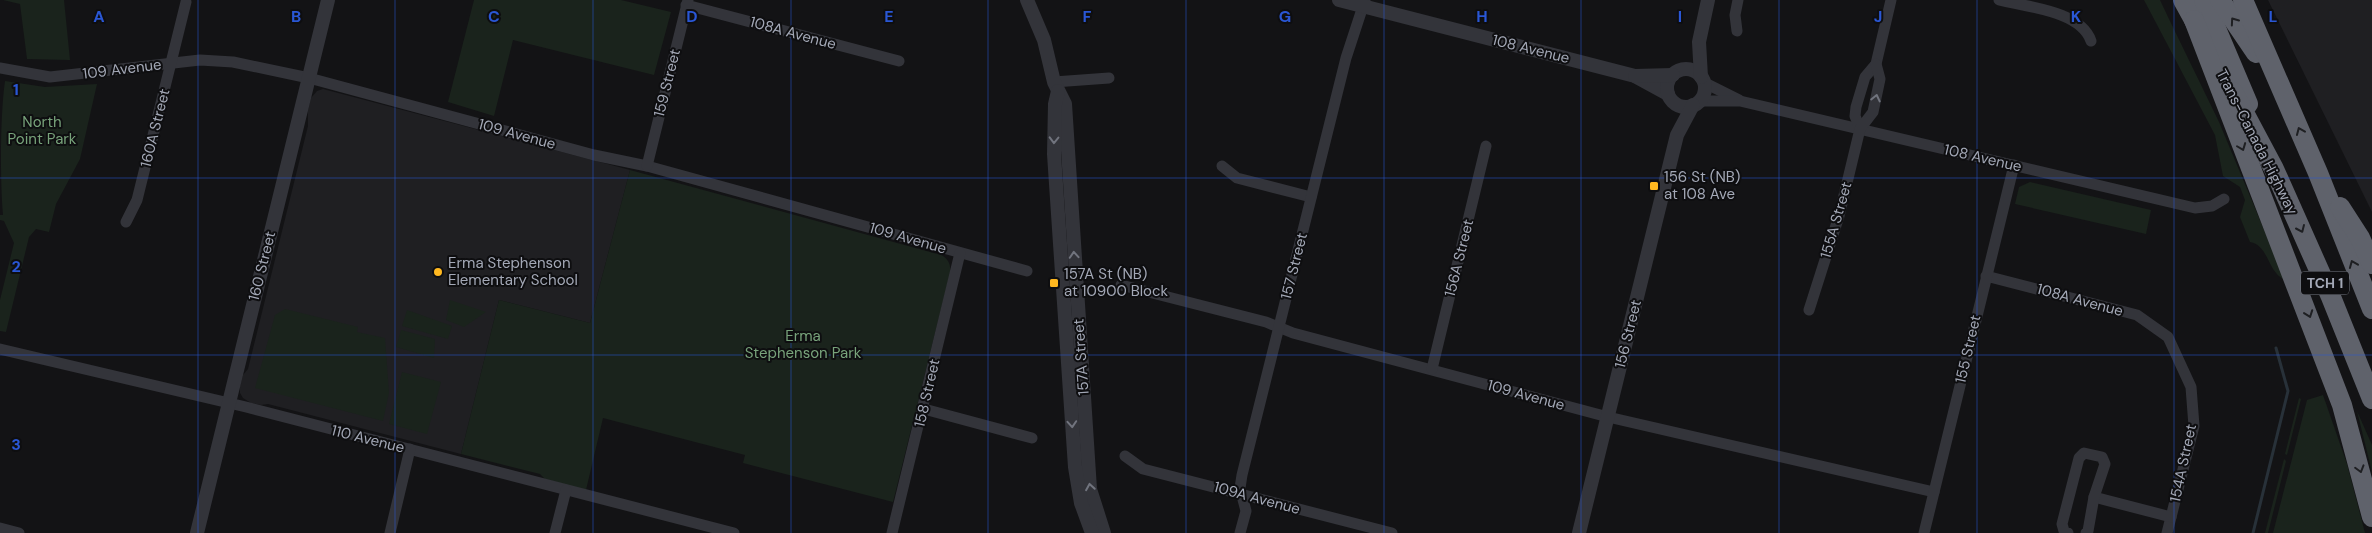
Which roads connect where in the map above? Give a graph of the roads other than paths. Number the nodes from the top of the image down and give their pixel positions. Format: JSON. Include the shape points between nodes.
{"nodes":[{"id":1,"x":328,"y":0,"type":"edge"},
{"id":2,"x":1339,"y":0,"type":"edge"},
{"id":3,"x":1708,"y":0,"type":"edge"},
{"id":4,"x":1738,"y":0,"type":"edge"},
{"id":5,"x":1891,"y":0,"type":"edge"},
{"id":6,"x":1999,"y":0,"type":"edge"},
{"id":7,"x":2183,"y":0,"type":"edge"},
{"id":8,"x":2204,"y":0,"type":"edge"},
{"id":9,"x":2220,"y":0,"type":"edge"},
{"id":10,"x":2243,"y":0,"type":"edge"},
{"id":11,"x":187,"y":1,"type":"edge"},
{"id":12,"x":687,"y":2,"type":"edge"},
{"id":13,"x":1028,"y":2,"type":"edge"},
{"id":14,"x":1364,"y":3,"type":"edge"},
{"id":15,"x":2194,"y":20,"type":"junction"},
{"id":16,"x":1737,"y":32,"type":"dead end"},
{"id":17,"x":2091,"y":41,"type":"dead end"},
{"id":18,"x":1699,"y":42,"type":"junction"},
{"id":19,"x":899,"y":62,"type":"dead end"},
{"id":20,"x":171,"y":63,"type":"junction"},
{"id":21,"x":1876,"y":64,"type":"junction"},
{"id":22,"x":0,"y":68,"type":"edge"},
{"id":23,"x":1676,"y":73,"type":"junction"},
{"id":24,"x":1635,"y":76,"type":"junction"},
{"id":25,"x":309,"y":78,"type":"junction"},
{"id":26,"x":1109,"y":78,"type":"dead end"},
{"id":27,"x":1702,"y":79,"type":"junction"},
{"id":28,"x":1056,"y":87,"type":"junction"},
{"id":29,"x":2282,"y":89,"type":"junction"},
{"id":30,"x":1671,"y":98,"type":"junction"},
{"id":31,"x":1740,"y":101,"type":"junction"},
{"id":32,"x":1696,"y":103,"type":"junction"},
{"id":33,"x":1860,"y":128,"type":"junction"},
{"id":34,"x":1677,"y":135,"type":"junction"},
{"id":35,"x":1486,"y":146,"type":"dead end"},
{"id":36,"x":2014,"y":165,"type":"junction"},
{"id":37,"x":647,"y":166,"type":"junction"},
{"id":38,"x":1222,"y":166,"type":"dead end"},
{"id":39,"x":2274,"y":168,"type":"junction"},
{"id":40,"x":2318,"y":173,"type":"junction"},
{"id":41,"x":1311,"y":198,"type":"junction"},
{"id":42,"x":2224,"y":198,"type":"dead end"},
{"id":43,"x":126,"y":222,"type":"dead end"},
{"id":44,"x":960,"y":252,"type":"junction"},
{"id":45,"x":2372,"y":264,"type":"edge"},
{"id":46,"x":1027,"y":271,"type":"dead end"},
{"id":47,"x":1986,"y":276,"type":"junction"},
{"id":48,"x":1121,"y":285,"type":"dead end"},
{"id":49,"x":2372,"y":309,"type":"edge"},
{"id":50,"x":1809,"y":310,"type":"dead end"},
{"id":51,"x":1279,"y":328,"type":"junction"},
{"id":52,"x":2168,"y":336,"type":"joint"},
{"id":53,"x":0,"y":349,"type":"edge"},
{"id":54,"x":1432,"y":370,"type":"junction"},
{"id":55,"x":2372,"y":399,"type":"edge"},
{"id":56,"x":230,"y":403,"type":"junction"},
{"id":57,"x":924,"y":409,"type":"junction"},
{"id":58,"x":1608,"y":417,"type":"junction"},
{"id":59,"x":1032,"y":438,"type":"dead end"},
{"id":60,"x":410,"y":449,"type":"junction"},
{"id":61,"x":1125,"y":456,"type":"dead end"},
{"id":62,"x":566,"y":490,"type":"junction"},
{"id":63,"x":1934,"y":492,"type":"junction"},
{"id":64,"x":1241,"y":494,"type":"junction"},
{"id":65,"x":2094,"y":497,"type":"junction"},
{"id":66,"x":2171,"y":517,"type":"junction"},
{"id":67,"x":2372,"y":517,"type":"edge"},
{"id":68,"x":0,"y":528,"type":"edge"},
{"id":69,"x":19,"y":533,"type":"edge"},
{"id":70,"x":197,"y":533,"type":"edge"},
{"id":71,"x":390,"y":533,"type":"edge"},
{"id":72,"x":555,"y":533,"type":"edge"},
{"id":73,"x":734,"y":533,"type":"edge"},
{"id":74,"x":892,"y":533,"type":"edge"},
{"id":75,"x":1092,"y":533,"type":"edge"},
{"id":76,"x":1104,"y":533,"type":"edge"},
{"id":77,"x":1240,"y":533,"type":"edge"},
{"id":78,"x":1392,"y":533,"type":"edge"},
{"id":79,"x":1579,"y":533,"type":"edge"},
{"id":80,"x":1924,"y":533,"type":"edge"},
{"id":81,"x":2068,"y":533,"type":"edge"},
{"id":82,"x":2086,"y":533,"type":"edge"},
{"id":83,"x":2167,"y":533,"type":"edge"}],
"edges":[{"from":1,"to":25,"type":"street","name":"160 Street"},
{"from":2,"to":14,"type":"street","name":"108 Avenue"},
{"from":3,"to":18,"type":"street"},
{"from":4,"to":16,"type":"street","via":[[1735,15]]},
{"from":5,"to":21,"type":"street","name":"155A Street"},
{"from":6,"to":17,"type":"street","via":[[2072,18],[2088,32]]},
{"from":7,"to":15,"type":"highway","name":"Trans-Canada Highway","number":"TCH 1"},
{"from":8,"to":39,"type":"highway"},
{"from":29,"to":9,"type":"highway","one_way":true},
{"from":10,"to":29,"type":"highway","number":"TCH 1"},
{"from":11,"to":20,"type":"street","name":"160A Street"},
{"from":12,"to":19,"type":"street","name":"108A Avenue"},
{"from":12,"to":37,"type":"street","name":"159 Street"},
{"from":13,"to":28,"type":"street","name":"157A Street","via":[[1044,40]]},
{"from":14,"to":24,"type":"street","name":"108 Avenue"},
{"from":14,"to":41,"type":"street","name":"157 Street","via":[[1346,58]]},
{"from":15,"to":39,"type":"highway","name":"Trans-Canada Highway","number":"TCH 1"},
{"from":15,"to":67,"type":"highway","one_way":true,"via":[[2342,405]]},
{"from":18,"to":23,"type":"street"},
{"from":18,"to":27,"type":"street"},
{"from":20,"to":22,"type":"street","name":"109 Avenue","via":[[50,77]]},
{"from":20,"to":25,"type":"street","name":"109 Avenue","via":[[200,60],[233,62]]},
{"from":20,"to":43,"type":"street","name":"160A Street","via":[[137,200]]},
{"from":33,"to":21,"type":"street","name":"155A Street","one_way":true,"via":[[1873,112],[1880,79]]},
{"from":21,"to":33,"type":"street","name":"155A Street","via":[[1865,77],[1856,107],[1855,116]]},
{"from":23,"to":24,"type":"street","name":"108 Avenue"},
{"from":23,"to":27,"type":"street","via":[[1694,71]]},
{"from":23,"to":30,"type":"street","via":[[1668,82]]},
{"from":24,"to":30,"type":"street","name":"108 Avenue"},
{"from":25,"to":37,"type":"street","name":"109 Avenue","via":[[594,155]]},
{"from":25,"to":56,"type":"street","name":"160 Street"},
{"from":26,"to":28,"type":"street"},
{"from":27,"to":31,"type":"street","name":"108 Avenue"},
{"from":27,"to":32,"type":"street","via":[[1704,91]]},
{"from":28,"to":75,"type":"street","name":"157A Street","one_way":true,"via":[[1054,154],[1075,467],[1081,503]]},
{"from":76,"to":28,"type":"street","name":"157A Street","one_way":true,"via":[[1090,489],[1065,104]]},
{"from":40,"to":29,"type":"highway","number":"TCH 1","one_way":true},
{"from":30,"to":32,"type":"street","via":[[1681,106]]},
{"from":30,"to":34,"type":"street","name":"156 Street"},
{"from":31,"to":32,"type":"street","name":"108 Avenue"},
{"from":31,"to":33,"type":"street","name":"108 Avenue"},
{"from":32,"to":34,"type":"street","name":"156 Street"},
{"from":33,"to":36,"type":"street","name":"108 Avenue"},
{"from":33,"to":50,"type":"street","name":"155A Street","via":[[1839,216]]},
{"from":34,"to":58,"type":"street","name":"156 Street"},
{"from":35,"to":54,"type":"street","name":"156A Street"},
{"from":36,"to":42,"type":"street","name":"108 Avenue","via":[[2195,208],[2212,206]]},
{"from":36,"to":47,"type":"street","name":"155 Street"},
{"from":37,"to":44,"type":"street","name":"109 Avenue"},
{"from":38,"to":41,"type":"street","via":[[1237,178]]},
{"from":39,"to":55,"type":"highway","name":"Trans-Canada Highway","number":"TCH 1","one_way":true},
{"from":40,"to":45,"type":"highway","via":[[2360,238]]},
{"from":49,"to":40,"type":"highway","number":"TCH 1","one_way":true},
{"from":41,"to":51,"type":"street","name":"157 Street"},
{"from":44,"to":46,"type":"street","name":"109 Avenue"},
{"from":44,"to":57,"type":"street","name":"158 Street"},
{"from":47,"to":52,"type":"street","name":"108A Avenue","via":[[2137,315]]},
{"from":47,"to":63,"type":"street","name":"155 Street"},
{"from":48,"to":51,"type":"street","name":"109 Avenue"},
{"from":51,"to":54,"type":"street","name":"109 Avenue"},
{"from":51,"to":64,"type":"street","name":"157 Street","via":[[1242,475]]},
{"from":52,"to":66,"type":"street","name":"154A Street","via":[[2191,387],[2194,426]]},
{"from":53,"to":56,"type":"street","name":"110 Avenue"},
{"from":54,"to":58,"type":"street","name":"109 Avenue"},
{"from":56,"to":60,"type":"street","name":"110 Avenue"},
{"from":56,"to":70,"type":"street","name":"160 Street"},
{"from":57,"to":59,"type":"street"},
{"from":57,"to":74,"type":"street","name":"158 Street"},
{"from":58,"to":63,"type":"street","name":"109 Avenue"},
{"from":58,"to":79,"type":"street","name":"156 Street"},
{"from":60,"to":62,"type":"street","name":"110 Avenue"},
{"from":60,"to":71,"type":"street"},
{"from":61,"to":64,"type":"street","name":"109A Avenue","via":[[1143,469]]},
{"from":62,"to":72,"type":"street"},
{"from":62,"to":73,"type":"street","name":"110 Avenue"},
{"from":63,"to":80,"type":"street","name":"155 Street"},
{"from":64,"to":77,"type":"street","name":"157 Street","via":[[1246,511]]},
{"from":64,"to":78,"type":"street","name":"109A Avenue"},
{"from":65,"to":66,"type":"street"},
{"from":65,"to":81,"type":"street","via":[[2105,464],[2102,457],[2084,453],[2078,458],[2062,524]]},
{"from":65,"to":82,"type":"street"},
{"from":66,"to":83,"type":"street","name":"154A Street"},
{"from":68,"to":69,"type":"street"}]}
